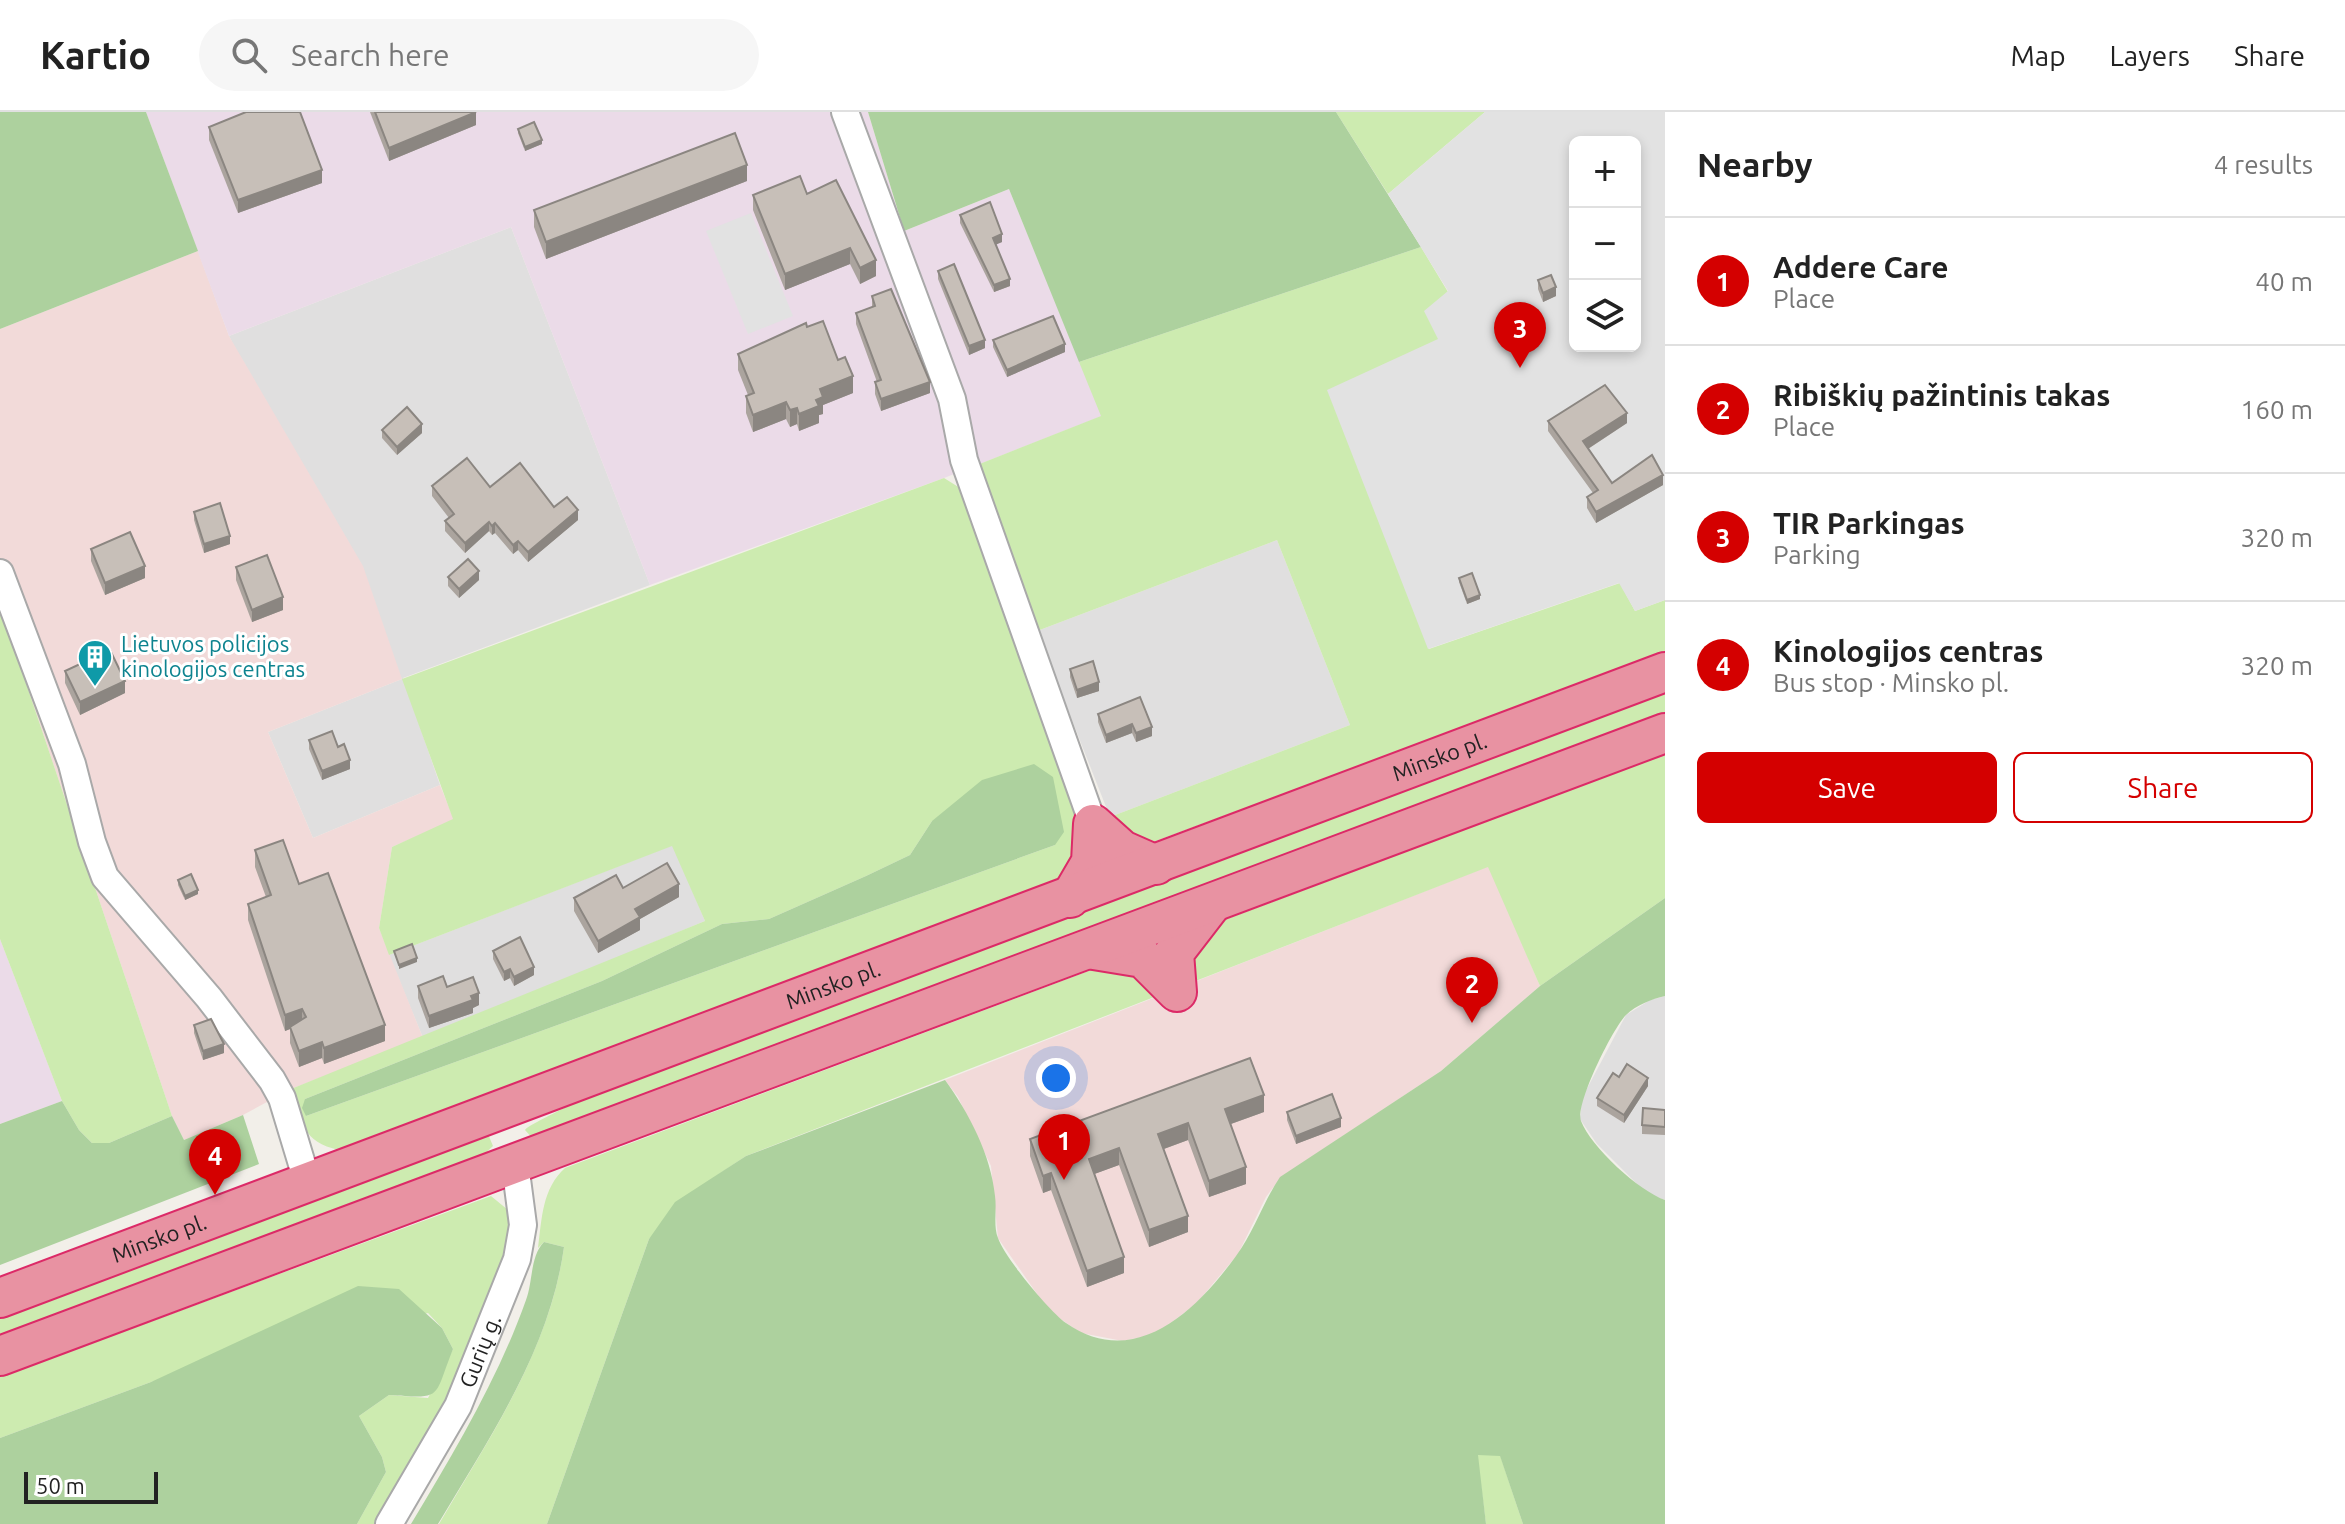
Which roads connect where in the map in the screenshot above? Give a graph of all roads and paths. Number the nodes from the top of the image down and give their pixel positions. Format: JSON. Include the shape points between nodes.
{"nodes":[{"id":1,"x":845,"y":112,"type":"edge"},
{"id":2,"x":0,"y":573,"type":"edge"},
{"id":3,"x":1665,"y":672,"type":"edge"},
{"id":4,"x":1665,"y":733,"type":"edge"},
{"id":5,"x":1093,"y":824,"type":"junction"},
{"id":6,"x":1156,"y":865,"type":"junction"},
{"id":7,"x":1070,"y":898,"type":"junction"},
{"id":8,"x":1211,"y":904,"type":"junction"},
{"id":9,"x":1091,"y":949,"type":"junction"},
{"id":10,"x":545,"y":1093,"type":"junction"},
{"id":11,"x":515,"y":1164,"type":"junction"},
{"id":12,"x":308,"y":1184,"type":"junction"},
{"id":13,"x":0,"y":1298,"type":"edge"},
{"id":14,"x":0,"y":1356,"type":"edge"},
{"id":15,"x":389,"y":1524,"type":"edge"}],
"edges":[{"from":1,"to":5,"type":"street","via":[[952,399],[964,460]]},
{"from":2,"to":12,"type":"street","via":[[72,764],[105,877],[272,1080]]},
{"from":3,"to":6,"type":"highway","name":"Minsko pl."},
{"from":4,"to":8,"type":"highway"},
{"from":5,"to":6,"type":"highway","via":[[1122,850]]},
{"from":5,"to":7,"type":"highway","via":[[1091,862]]},
{"from":6,"to":7,"type":"highway","name":"Minsko pl."},
{"from":7,"to":10,"type":"highway","name":"Minsko pl."},
{"from":8,"to":9,"type":"highway"},
{"from":8,"to":9,"type":"highway","via":[[1174,953],[1177,992],[1143,958]]},
{"from":9,"to":11,"type":"highway"},
{"from":10,"to":11,"type":"highway","via":[[517,1124]]},
{"from":10,"to":12,"type":"highway","name":"Minsko pl."},
{"from":11,"to":14,"type":"highway"},
{"from":11,"to":15,"type":"street","name":"Gurių g.","via":[[523,1225],[517,1259],[458,1406]]},
{"from":12,"to":13,"type":"highway","name":"Minsko pl."}]}
